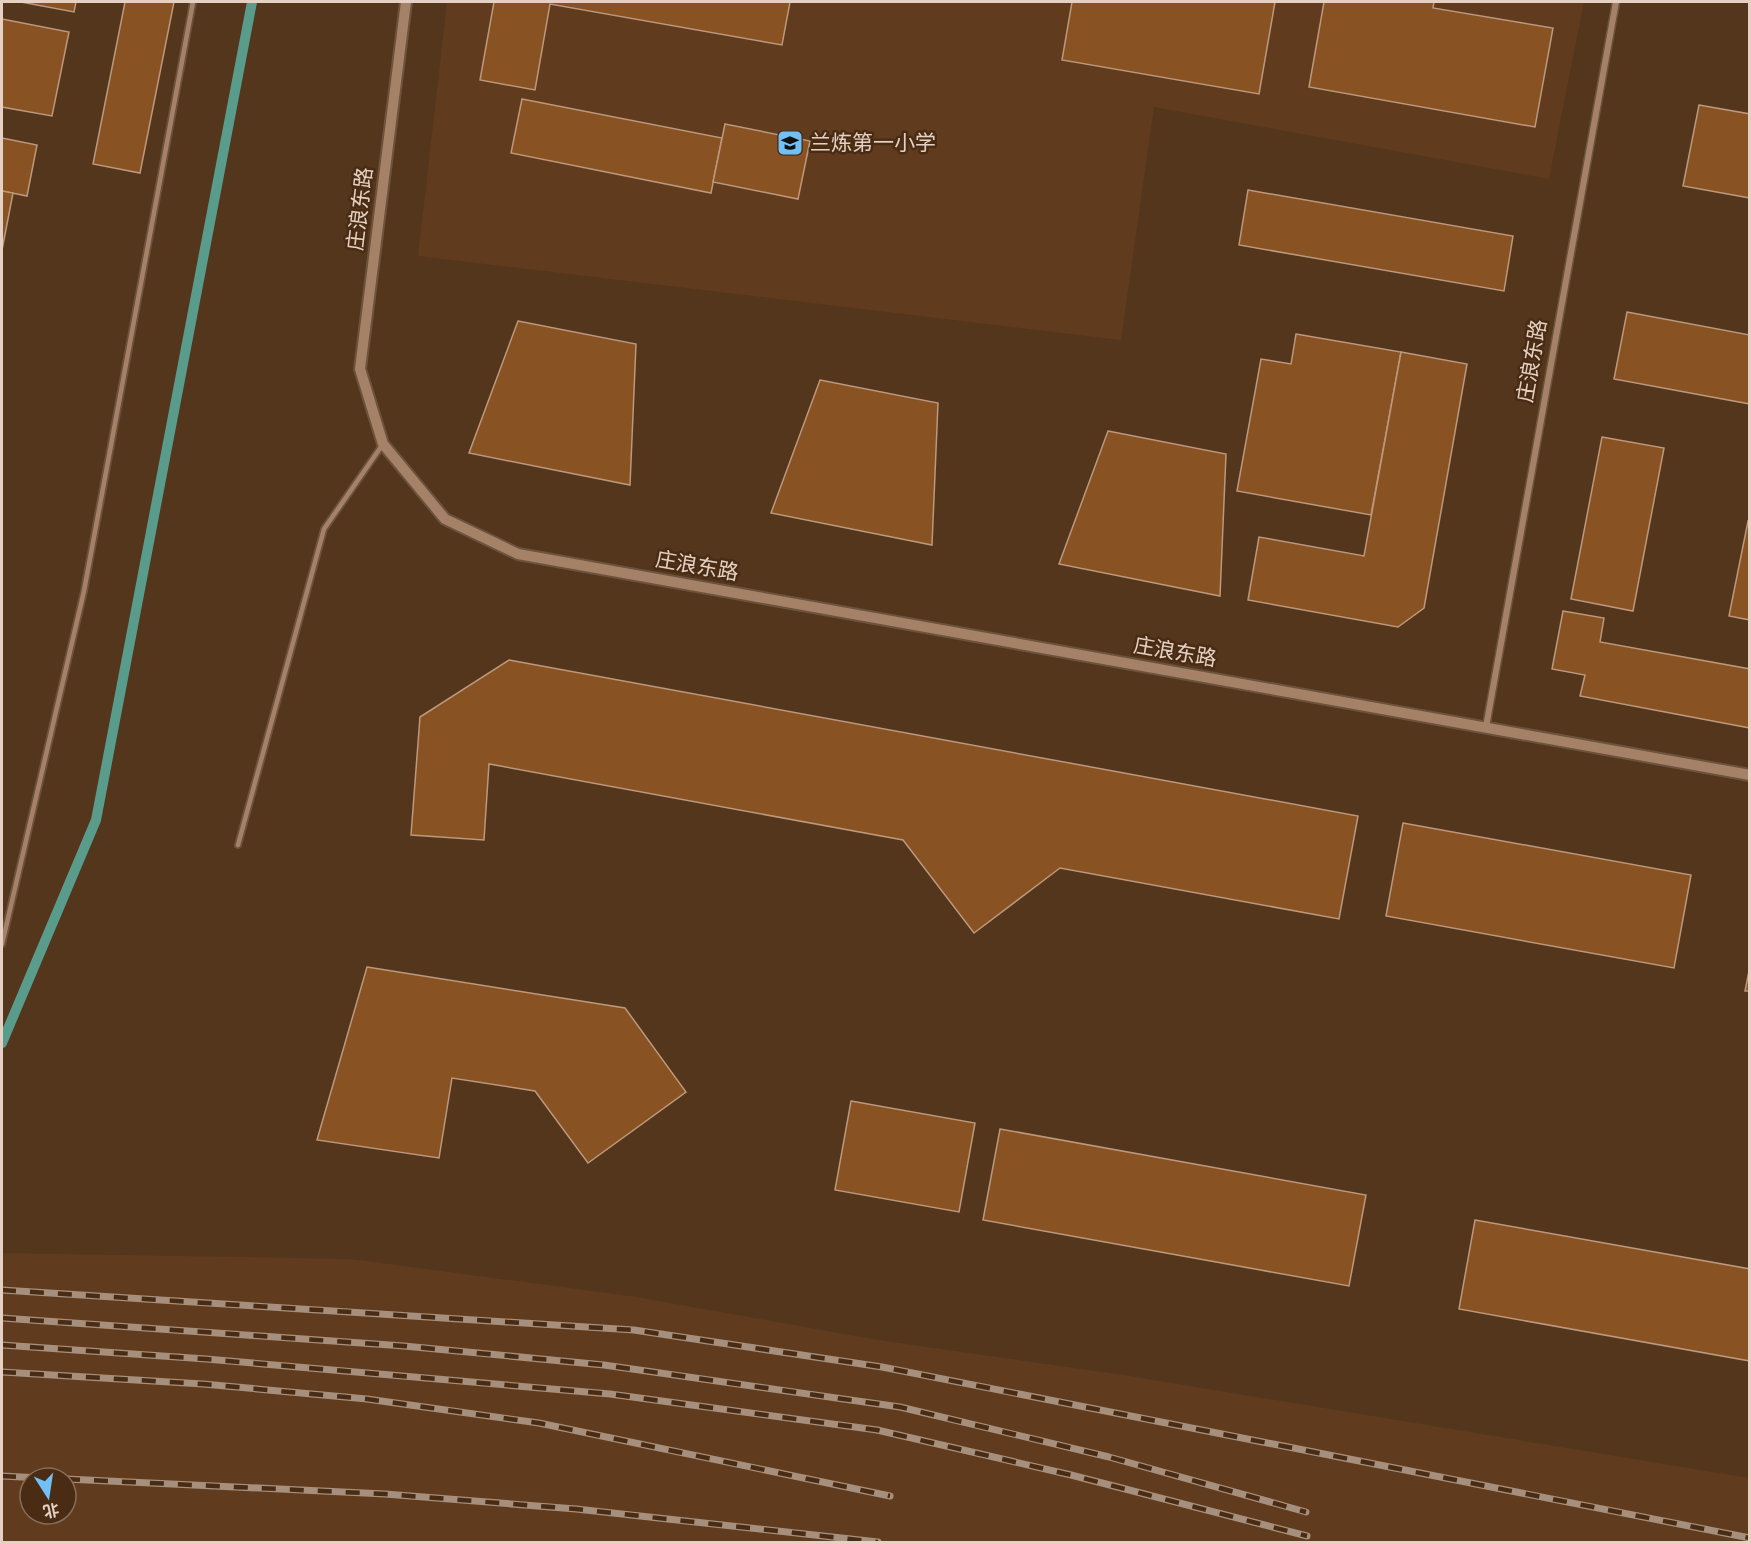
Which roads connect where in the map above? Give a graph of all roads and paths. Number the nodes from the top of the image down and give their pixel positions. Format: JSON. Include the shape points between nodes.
{"nodes":[{"id":1,"x":193,"y":2,"type":"edge"},
{"id":2,"x":406,"y":2,"type":"edge"},
{"id":3,"x":1616,"y":2,"type":"edge"},
{"id":4,"x":383,"y":444,"type":"junction"},
{"id":5,"x":1486,"y":727,"type":"junction"},
{"id":6,"x":1749,"y":775,"type":"edge"},
{"id":7,"x":238,"y":845,"type":"dead end"},
{"id":8,"x":2,"y":944,"type":"edge"}],
"edges":[{"from":1,"to":8,"type":"lane","via":[[84,591]]},
{"from":2,"to":4,"type":"street","name":"庄浪东路","via":[[360,369]]},
{"from":3,"to":5,"type":"street","name":"庄浪东路"},
{"from":4,"to":5,"type":"street","name":"庄浪东路","via":[[445,519],[518,554]]},
{"from":4,"to":7,"type":"lane","via":[[324,530]]},
{"from":5,"to":6,"type":"street","name":"庄浪东路"}]}
